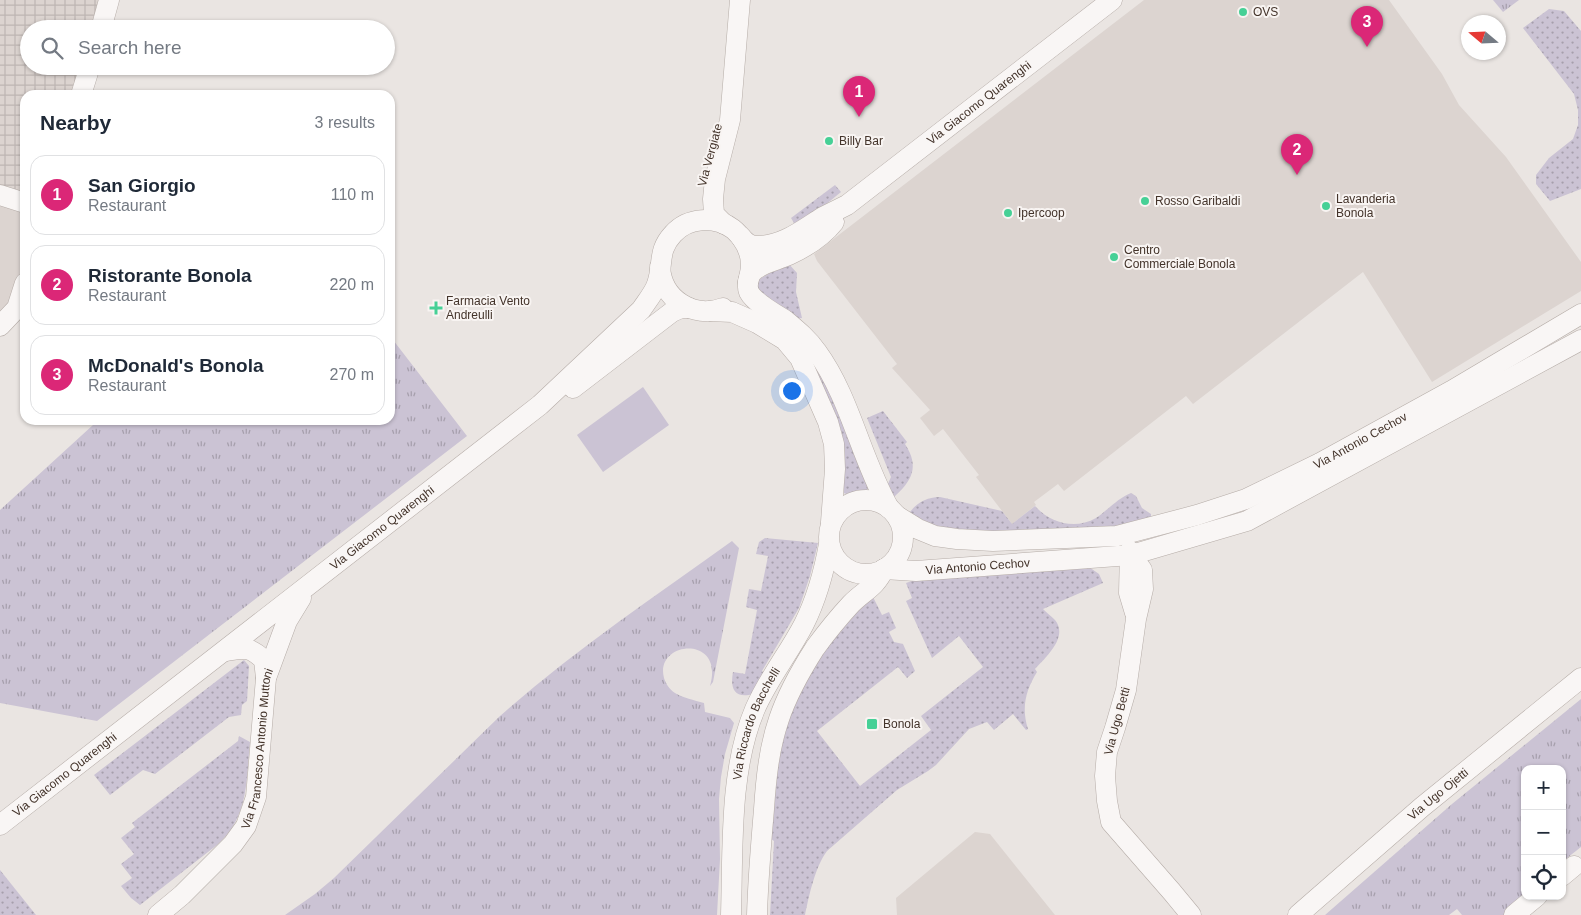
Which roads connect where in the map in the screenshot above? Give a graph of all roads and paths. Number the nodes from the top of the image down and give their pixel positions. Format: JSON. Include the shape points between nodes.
{"nodes":[{"id":1,"x":109,"y":0,"type":"edge"},
{"id":2,"x":740,"y":0,"type":"edge"},
{"id":3,"x":1112,"y":0,"type":"edge"},
{"id":4,"x":103,"y":20,"type":"edge"},
{"id":5,"x":87,"y":75,"type":"edge"},
{"id":6,"x":732,"y":82,"type":"junction"},
{"id":7,"x":83,"y":90,"type":"edge"},
{"id":8,"x":0,"y":195,"type":"edge"},
{"id":9,"x":20,"y":201,"type":"edge"},
{"id":10,"x":847,"y":205,"type":"junction"},
{"id":11,"x":724,"y":224,"type":"junction"},
{"id":12,"x":685,"y":225,"type":"junction"},
{"id":13,"x":741,"y":237,"type":"junction"},
{"id":14,"x":660,"y":267,"type":"junction"},
{"id":15,"x":749,"y":279,"type":"junction"},
{"id":16,"x":20,"y":299,"type":"edge"},
{"id":17,"x":689,"y":308,"type":"junction"},
{"id":18,"x":710,"y":311,"type":"junction"},
{"id":19,"x":1581,"y":314,"type":"edge"},
{"id":20,"x":0,"y":326,"type":"edge"},
{"id":21,"x":1581,"y":340,"type":"edge"},
{"id":22,"x":540,"y":405,"type":"junction"},
{"id":23,"x":893,"y":512,"type":"junction"},
{"id":24,"x":832,"y":522,"type":"junction"},
{"id":25,"x":1126,"y":535,"type":"junction"},
{"id":26,"x":829,"y":544,"type":"junction"},
{"id":27,"x":1131,"y":555,"type":"junction"},
{"id":28,"x":884,"y":569,"type":"junction"},
{"id":29,"x":307,"y":587,"type":"junction"},
{"id":30,"x":225,"y":651,"type":"junction"},
{"id":31,"x":266,"y":678,"type":"junction"},
{"id":32,"x":1581,"y":678,"type":"edge"},
{"id":33,"x":0,"y":825,"type":"edge"},
{"id":34,"x":182,"y":894,"type":"junction"},
{"id":35,"x":1532,"y":900,"type":"edge"},
{"id":36,"x":158,"y":915,"type":"edge"},
{"id":37,"x":171,"y":915,"type":"edge"},
{"id":38,"x":731,"y":915,"type":"edge"},
{"id":39,"x":757,"y":915,"type":"edge"},
{"id":40,"x":1190,"y":915,"type":"edge"},
{"id":41,"x":1298,"y":915,"type":"edge"},
{"id":42,"x":1514,"y":915,"type":"edge"}],
"edges":[{"from":1,"to":4,"type":"street"},
{"from":2,"to":6,"type":"street","name":"Via Vergiate"},
{"from":3,"to":10,"type":"street","name":"Via Giacomo Quarenghi"},
{"from":5,"to":7,"type":"street"},
{"from":6,"to":11,"type":"street","name":"Via Vergiate","via":[[730,120],[712,199],[714,214]]},
{"from":6,"to":12,"type":"street","name":"Via Vergiate","via":[[703,172],[699,206]]},
{"from":8,"to":9,"type":"street"},
{"from":10,"to":13,"type":"street","name":"Via Giacomo Quarenghi","via":[[784,240],[756,246]]},
{"from":10,"to":15,"type":"street","name":"Via Giacomo Quarenghi","via":[[822,234],[790,254],[756,268]]},
{"from":11,"to":12,"type":"street","via":[[705,220]]},
{"from":11,"to":13,"type":"street","name":"Via Giacomo Quarenghi"},
{"from":12,"to":14,"type":"street","name":"Via Giacomo Quarenghi","via":[[668,240]]},
{"from":13,"to":15,"type":"street","name":"Via Giacomo Quarenghi","via":[[751,260]]},
{"from":14,"to":17,"type":"street","name":"Via Giacomo Quarenghi","via":[[667,291]]},
{"from":14,"to":22,"type":"street","name":"Via Giacomo Quarenghi","via":[[655,290],[641,310]]},
{"from":15,"to":18,"type":"street","name":"Via Giacomo Quarenghi","via":[[735,300]]},
{"from":15,"to":23,"type":"street","via":[[748,289],[752,296],[802,334],[818,353],[837,387],[879,489]]},
{"from":16,"to":20,"type":"street","via":[[17,308]]},
{"from":17,"to":18,"type":"street","name":"Via Giacomo Quarenghi"},
{"from":17,"to":22,"type":"street","name":"Via Giacomo Quarenghi","via":[[672,312],[576,387]]},
{"from":18,"to":24,"type":"street","via":[[732,312],[757,323],[785,340],[800,358],[828,422],[834,444]]},
{"from":19,"to":25,"type":"street","name":"Via Antonio Cechov","via":[[1451,391],[1269,489],[1228,506]]},
{"from":21,"to":27,"type":"street","name":"Via Antonio Cechov","via":[[1247,521]]},
{"from":22,"to":29,"type":"street","name":"Via Giacomo Quarenghi"},
{"from":23,"to":24,"type":"street","via":[[879,502],[857,500],[838,512]]},
{"from":23,"to":25,"type":"street","name":"Via Antonio Cechov","via":[[913,527],[934,536],[975,541]]},
{"from":23,"to":28,"type":"street","via":[[902,526],[903,537],[897,558]]},
{"from":24,"to":26,"type":"street"},
{"from":25,"to":27,"type":"street"},
{"from":26,"to":28,"type":"street","via":[[836,560],[849,570],[870,574]]},
{"from":26,"to":38,"type":"street","name":"Via Riccardo Bacchelli","via":[[822,579],[811,609],[766,688],[746,736],[734,810]]},
{"from":27,"to":28,"type":"street","name":"Via Antonio Cechov","via":[[916,572]]},
{"from":27,"to":40,"type":"street","name":"Via Ugo Betti","via":[[1142,570],[1143,589],[1126,690],[1107,752],[1105,776],[1110,822]]},
{"from":28,"to":39,"type":"street","name":"Via Riccardo Bacchelli","via":[[877,583],[842,613],[815,649],[779,720],[766,787]]},
{"from":29,"to":30,"type":"street","name":"Via Giacomo Quarenghi"},
{"from":29,"to":31,"type":"street","name":"Via Francesco Antonio Muttoni","via":[[286,621]]},
{"from":30,"to":31,"type":"street","via":[[254,650],[264,660]]},
{"from":30,"to":33,"type":"street","name":"Via Giacomo Quarenghi"},
{"from":31,"to":34,"type":"street","name":"Via Francesco Antonio Muttoni","via":[[255,800],[246,826],[233,844]]},
{"from":32,"to":41,"type":"street","name":"Via Ugo Ojetti","via":[[1422,807]]},
{"from":34,"to":36,"type":"street","name":"Via Francesco Antonio Muttoni"},
{"from":34,"to":37,"type":"street","name":"Via Francesco Antonio Muttoni"},
{"from":35,"to":42,"type":"street"}]}
